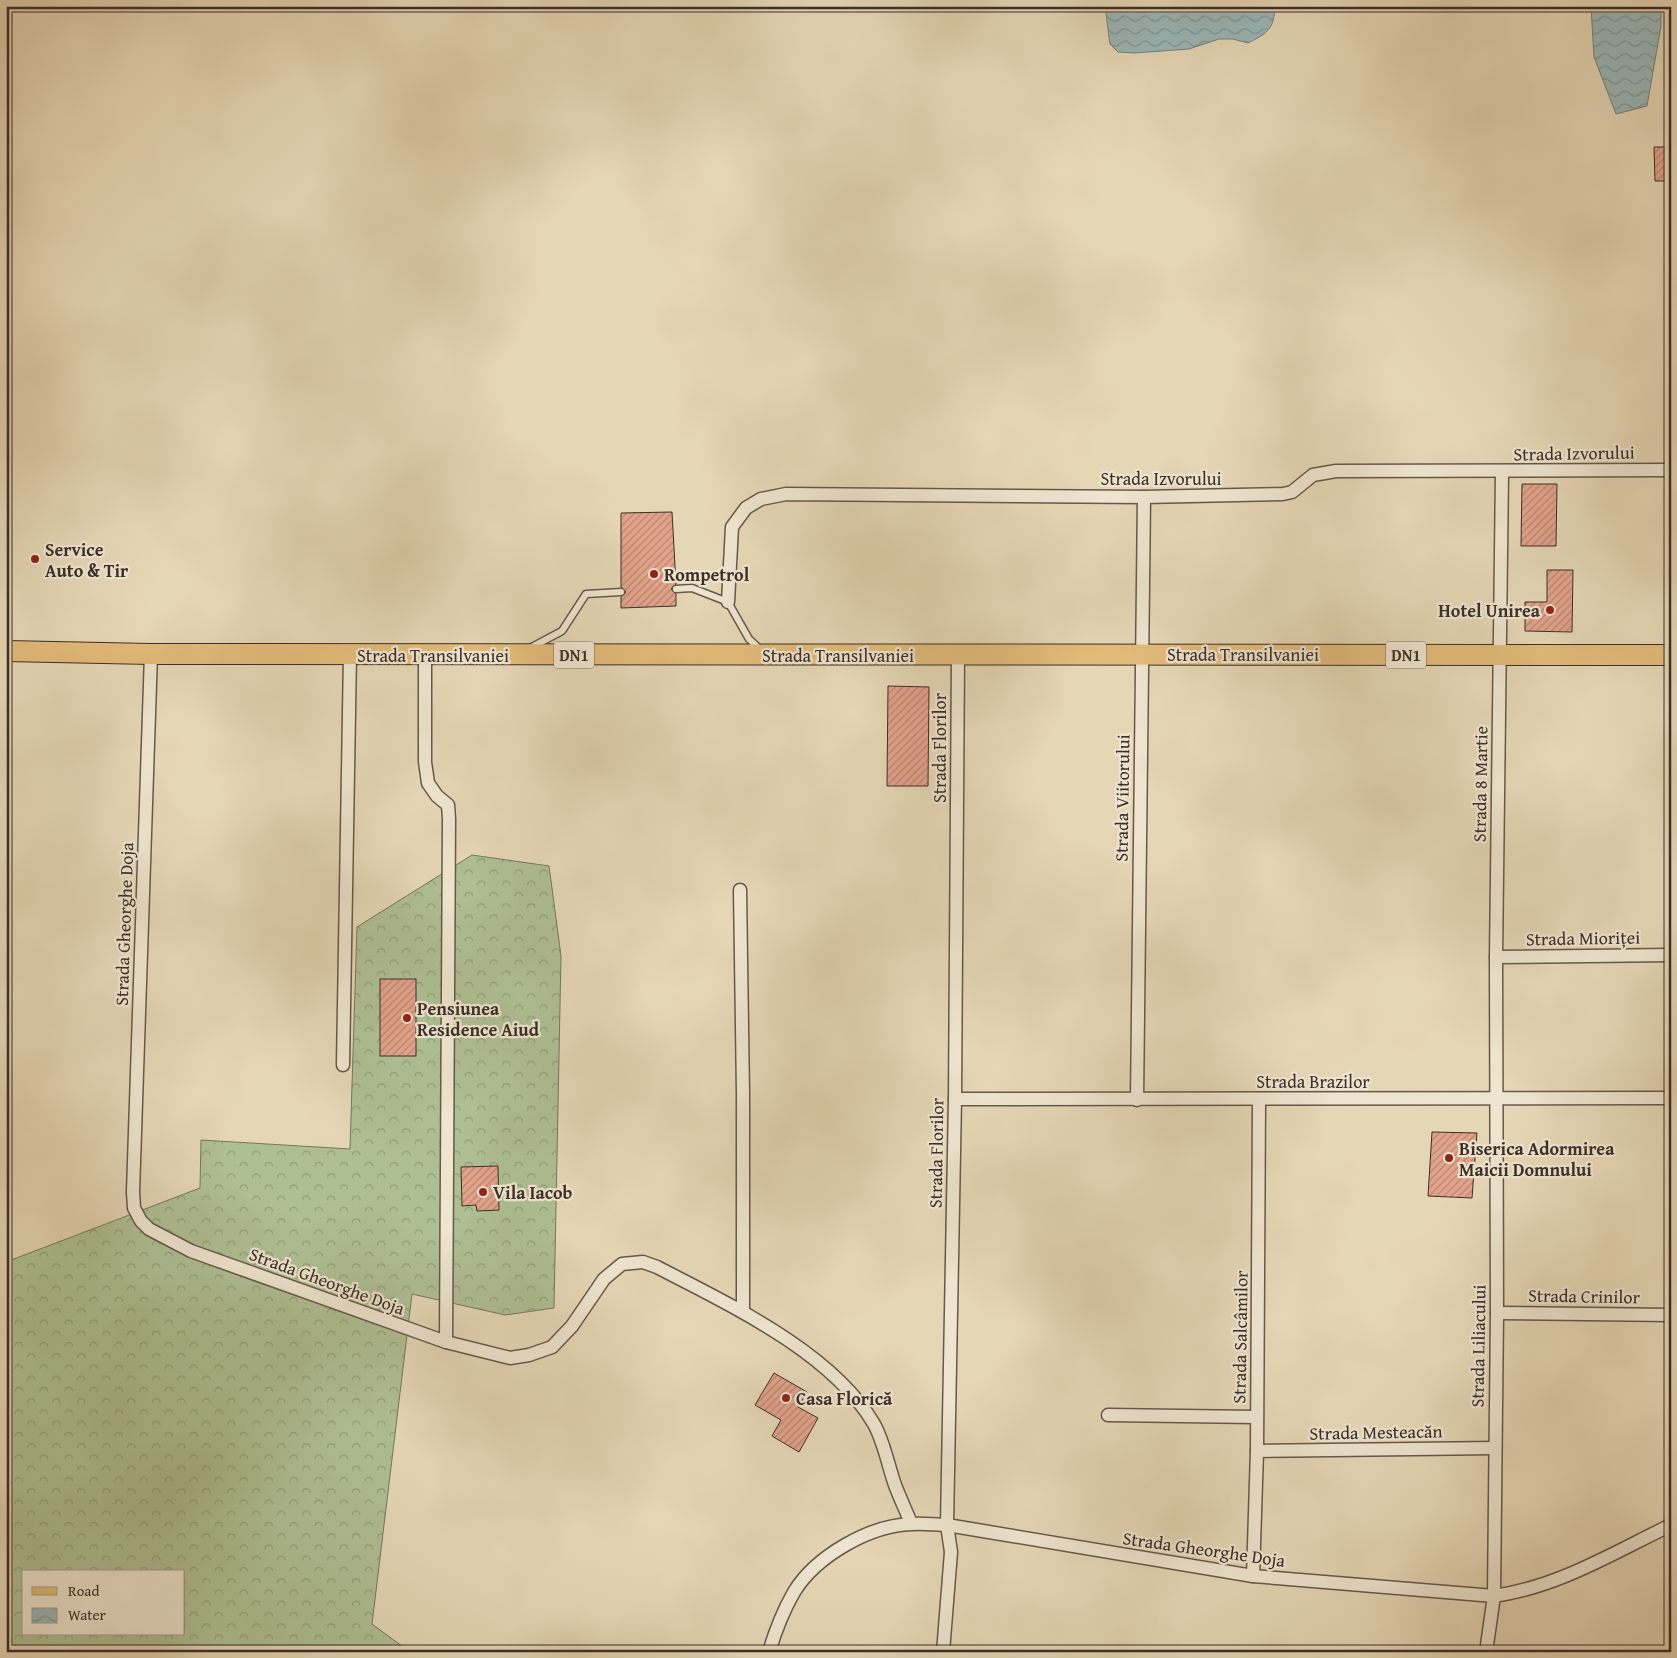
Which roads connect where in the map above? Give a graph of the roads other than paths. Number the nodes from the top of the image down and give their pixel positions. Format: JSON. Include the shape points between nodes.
{"nodes":[{"id":1,"x":1671,"y":470,"type":"edge"},
{"id":2,"x":1502,"y":472,"type":"junction"},
{"id":3,"x":1144,"y":497,"type":"junction"},
{"id":4,"x":676,"y":589,"type":"dead end"},
{"id":5,"x":621,"y":592,"type":"dead end"},
{"id":6,"x":728,"y":602,"type":"junction"},
{"id":7,"x":6,"y":651,"type":"edge"},
{"id":8,"x":151,"y":654,"type":"junction"},
{"id":9,"x":350,"y":654,"type":"junction"},
{"id":10,"x":958,"y":654,"type":"junction"},
{"id":11,"x":1141,"y":654,"type":"junction"},
{"id":12,"x":1498,"y":654,"type":"junction"},
{"id":13,"x":425,"y":655,"type":"junction"},
{"id":14,"x":519,"y":655,"type":"junction"},
{"id":15,"x":768,"y":655,"type":"junction"},
{"id":16,"x":1671,"y":655,"type":"edge"},
{"id":17,"x":740,"y":890,"type":"dead end"},
{"id":18,"x":1671,"y":954,"type":"edge"},
{"id":19,"x":1496,"y":957,"type":"junction"},
{"id":20,"x":343,"y":1065,"type":"dead end"},
{"id":21,"x":1496,"y":1097,"type":"junction"},
{"id":22,"x":1671,"y":1098,"type":"edge"},
{"id":23,"x":954,"y":1099,"type":"junction"},
{"id":24,"x":1259,"y":1099,"type":"junction"},
{"id":25,"x":1137,"y":1100,"type":"junction"},
{"id":26,"x":743,"y":1311,"type":"junction"},
{"id":27,"x":1497,"y":1313,"type":"junction"},
{"id":28,"x":1671,"y":1315,"type":"edge"},
{"id":29,"x":446,"y":1342,"type":"junction"},
{"id":30,"x":1108,"y":1415,"type":"dead end"},
{"id":31,"x":1256,"y":1417,"type":"junction"},
{"id":32,"x":1495,"y":1448,"type":"junction"},
{"id":33,"x":1257,"y":1451,"type":"junction"},
{"id":34,"x":911,"y":1524,"type":"junction"},
{"id":35,"x":947,"y":1525,"type":"junction"},
{"id":36,"x":1671,"y":1525,"type":"edge"},
{"id":37,"x":1253,"y":1576,"type":"junction"},
{"id":38,"x":1494,"y":1596,"type":"junction"},
{"id":39,"x":768,"y":1652,"type":"edge"},
{"id":40,"x":943,"y":1652,"type":"edge"},
{"id":41,"x":1486,"y":1652,"type":"edge"}],
"edges":[{"from":1,"to":2,"type":"street","name":"Strada Izvorului"},
{"from":2,"to":3,"type":"street","name":"Strada Izvorului","via":[[1336,470],[1313,475],[1292,492],[1283,494]]},
{"from":2,"to":12,"type":"street","name":"Strada 8 Martie"},
{"from":3,"to":6,"type":"street","name":"Strada Izvorului","via":[[786,494],[762,499],[746,508],[732,527]]},
{"from":3,"to":11,"type":"street","name":"Strada Viitorului"},
{"from":4,"to":6,"type":"lane","via":[[692,588]]},
{"from":5,"to":14,"type":"lane","via":[[586,594],[562,631]]},
{"from":6,"to":15,"type":"lane","via":[[749,639]]},
{"from":7,"to":8,"type":"main road","name":"Strada Transilvaniei","number":"DN1"},
{"from":8,"to":9,"type":"main road","name":"Strada Transilvaniei","number":"DN1"},
{"from":8,"to":29,"type":"street","name":"Strada Gheorghe Doja","via":[[134,1208],[149,1229],[191,1251]]},
{"from":9,"to":13,"type":"main road","name":"Strada Transilvaniei","number":"DN1"},
{"from":9,"to":20,"type":"street"},
{"from":10,"to":11,"type":"main road","name":"Strada Transilvaniei","number":"DN1"},
{"from":10,"to":15,"type":"main road","name":"Strada Transilvaniei","number":"DN1"},
{"from":10,"to":23,"type":"street","name":"Strada Florilor"},
{"from":11,"to":12,"type":"main road","name":"Strada Transilvaniei","number":"DN1"},
{"from":11,"to":25,"type":"street","name":"Strada Viitorului"},
{"from":12,"to":16,"type":"main road","name":"Strada Transilvaniei","number":"DN1"},
{"from":12,"to":19,"type":"street","name":"Strada 8 Martie"},
{"from":13,"to":14,"type":"main road","name":"Strada Transilvaniei","number":"DN1"},
{"from":13,"to":29,"type":"street","via":[[425,762],[428,783],[448,804],[449,819]]},
{"from":14,"to":15,"type":"main road","name":"Strada Transilvaniei","number":"DN1"},
{"from":17,"to":26,"type":"street"},
{"from":18,"to":19,"type":"street","name":"Strada Mioriței"},
{"from":19,"to":21,"type":"street","name":"Strada 8 Martie"},
{"from":21,"to":22,"type":"street","name":"Strada Brazilor"},
{"from":21,"to":24,"type":"street","name":"Strada Brazilor"},
{"from":21,"to":27,"type":"street","name":"Strada Liliacului"},
{"from":23,"to":25,"type":"street","name":"Strada Brazilor"},
{"from":23,"to":35,"type":"street","name":"Strada Florilor"},
{"from":24,"to":25,"type":"street","name":"Strada Brazilor"},
{"from":24,"to":31,"type":"street","name":"Strada Salcâmilor"},
{"from":26,"to":29,"type":"street","name":"Strada Gheorghe Doja","via":[[657,1267],[631,1262],[611,1271],[572,1326],[552,1347],[510,1358]]},
{"from":26,"to":34,"type":"street","name":"Strada Gheorghe Doja","via":[[823,1367],[861,1404],[875,1426]]},
{"from":27,"to":28,"type":"street","name":"Strada Crinilor"},
{"from":27,"to":32,"type":"street","name":"Strada Liliacului"},
{"from":30,"to":31,"type":"street"},
{"from":31,"to":33,"type":"street","name":"Strada Salcâmilor"},
{"from":32,"to":33,"type":"street","name":"Strada Mesteacăn"},
{"from":32,"to":38,"type":"street","name":"Strada Liliacului"},
{"from":33,"to":37,"type":"street","name":"Strada Salcâmilor"},
{"from":34,"to":35,"type":"street","name":"Strada Gheorghe Doja"},
{"from":34,"to":39,"type":"street","name":"Strada Gheorghe Doja","via":[[864,1534],[813,1570],[795,1591]]},
{"from":35,"to":37,"type":"street","name":"Strada Gheorghe Doja"},
{"from":35,"to":40,"type":"street","name":"Strada Florilor","via":[[951,1552]]},
{"from":36,"to":38,"type":"street","name":"Strada Gheorghe Doja","via":[[1558,1580],[1523,1592]]},
{"from":37,"to":38,"type":"street","name":"Strada Gheorghe Doja"},
{"from":38,"to":41,"type":"street"}]}
